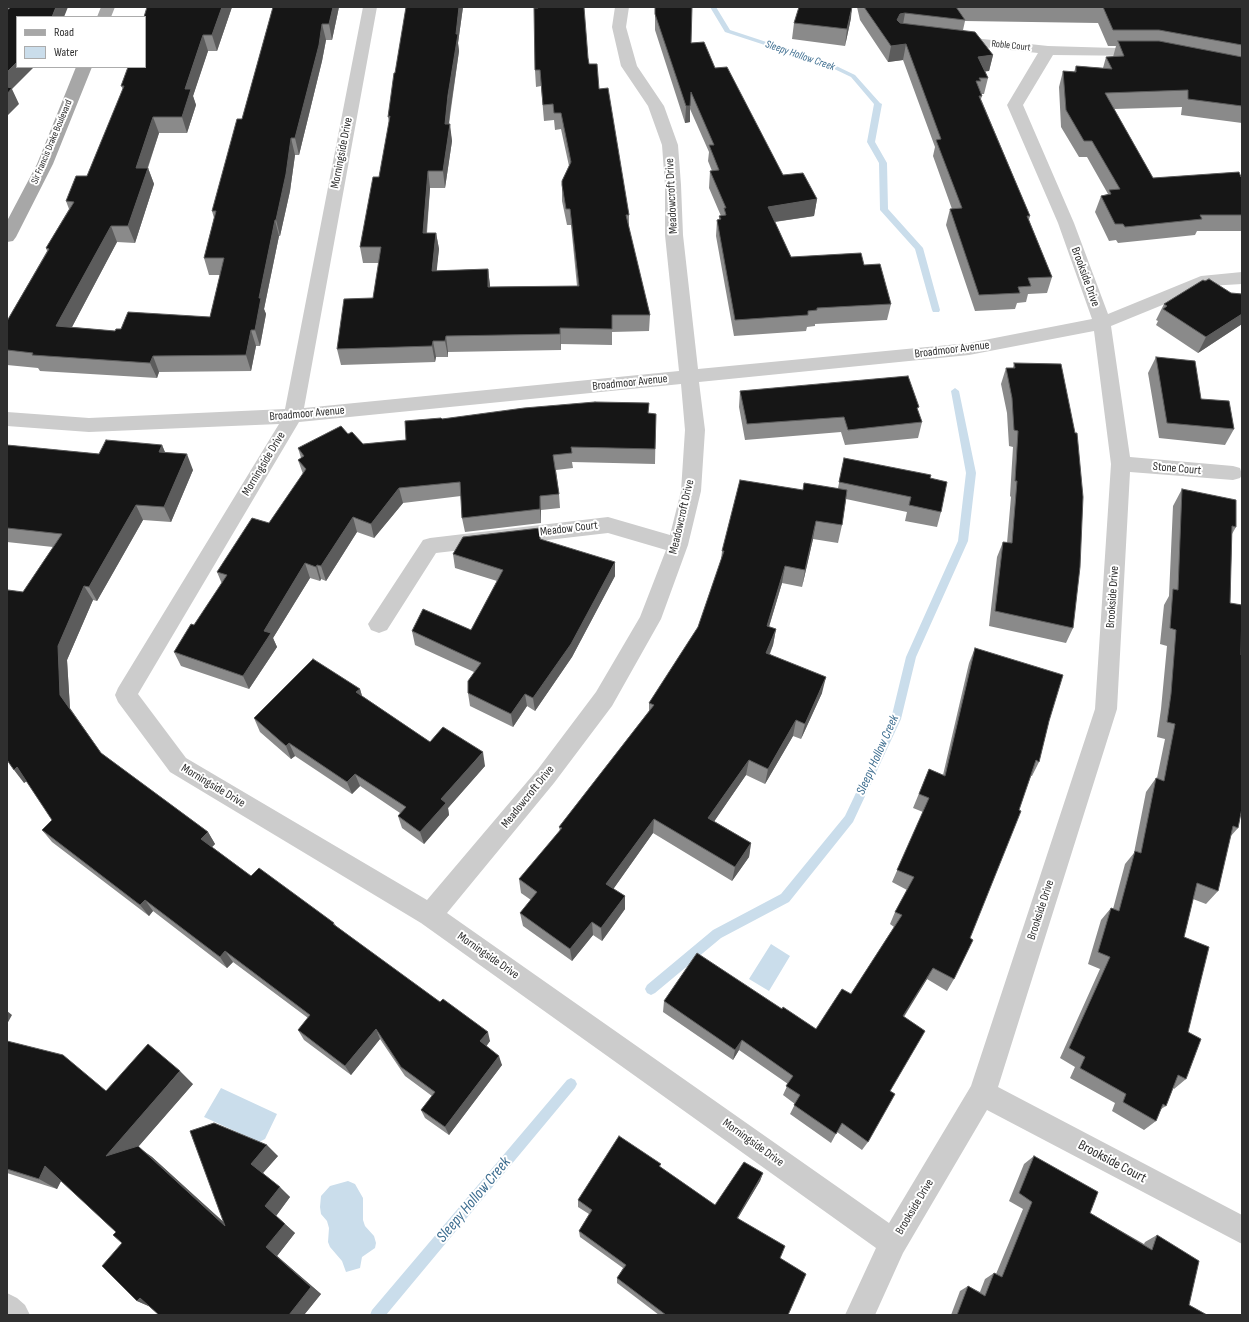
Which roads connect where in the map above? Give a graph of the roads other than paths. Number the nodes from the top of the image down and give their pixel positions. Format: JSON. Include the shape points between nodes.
{"nodes":[{"id":1,"x":370,"y":7,"type":"edge"},
{"id":2,"x":622,"y":7,"type":"edge"},
{"id":3,"x":940,"y":39,"type":"edge"},
{"id":4,"x":1048,"y":50,"type":"junction"},
{"id":5,"x":1160,"y":53,"type":"edge"},
{"id":6,"x":84,"y":68,"type":"edge"},
{"id":7,"x":7,"y":237,"type":"edge"},
{"id":8,"x":1242,"y":278,"type":"edge"},
{"id":9,"x":1102,"y":323,"type":"junction"},
{"id":10,"x":690,"y":378,"type":"junction"},
{"id":11,"x":293,"y":416,"type":"junction"},
{"id":12,"x":7,"y":419,"type":"edge"},
{"id":13,"x":1121,"y":464,"type":"junction"},
{"id":14,"x":1233,"y":473,"type":"dead end"},
{"id":15,"x":678,"y":545,"type":"junction"},
{"id":16,"x":379,"y":624,"type":"dead end"},
{"id":17,"x":430,"y":915,"type":"junction"},
{"id":18,"x":982,"y":1093,"type":"junction"},
{"id":19,"x":1242,"y":1230,"type":"edge"},
{"id":20,"x":893,"y":1243,"type":"junction"},
{"id":21,"x":7,"y":1308,"type":"edge"},
{"id":22,"x":15,"y":1315,"type":"edge"},
{"id":23,"x":860,"y":1315,"type":"edge"}],
"edges":[{"from":1,"to":11,"type":"street","name":"Morningside Drive"},
{"from":2,"to":10,"type":"street","name":"Meadowcroft Drive","via":[[619,28],[629,66],[656,106],[670,145],[674,235]]},
{"from":3,"to":4,"type":"street","name":"Roble Court"},
{"from":4,"to":5,"type":"street"},
{"from":4,"to":9,"type":"street","name":"Brookside Drive","via":[[1015,105],[1066,223]]},
{"from":6,"to":7,"type":"main road","name":"Sir Francis Drake Boulevard","via":[[45,164]]},
{"from":8,"to":9,"type":"street","name":"Broadmoor Avenue","via":[[1206,280]]},
{"from":9,"to":10,"type":"street","name":"Broadmoor Avenue","via":[[969,350]]},
{"from":9,"to":13,"type":"street","name":"Brookside Drive"},
{"from":10,"to":11,"type":"street","name":"Broadmoor Avenue"},
{"from":10,"to":15,"type":"street","name":"Meadowcroft Drive","via":[[695,438],[691,491]]},
{"from":11,"to":12,"type":"street","name":"Broadmoor Avenue","via":[[89,425]]},
{"from":11,"to":17,"type":"street","name":"Morningside Drive","via":[[126,695],[178,766]]},
{"from":13,"to":14,"type":"street","name":"Stone Court"},
{"from":13,"to":18,"type":"street","name":"Brookside Drive","via":[[1106,709]]},
{"from":15,"to":16,"type":"street","name":"Meadow Court","via":[[608,525],[430,546]]},
{"from":15,"to":17,"type":"street","name":"Meadowcroft Drive","via":[[650,619],[604,699],[546,776]]},
{"from":17,"to":20,"type":"street","name":"Morningside Drive"},
{"from":18,"to":19,"type":"street","name":"Brookside Court"},
{"from":18,"to":20,"type":"street","name":"Brookside Drive"},
{"from":20,"to":23,"type":"street","name":"Brookside Drive"},
{"from":21,"to":22,"type":"street"}]}
